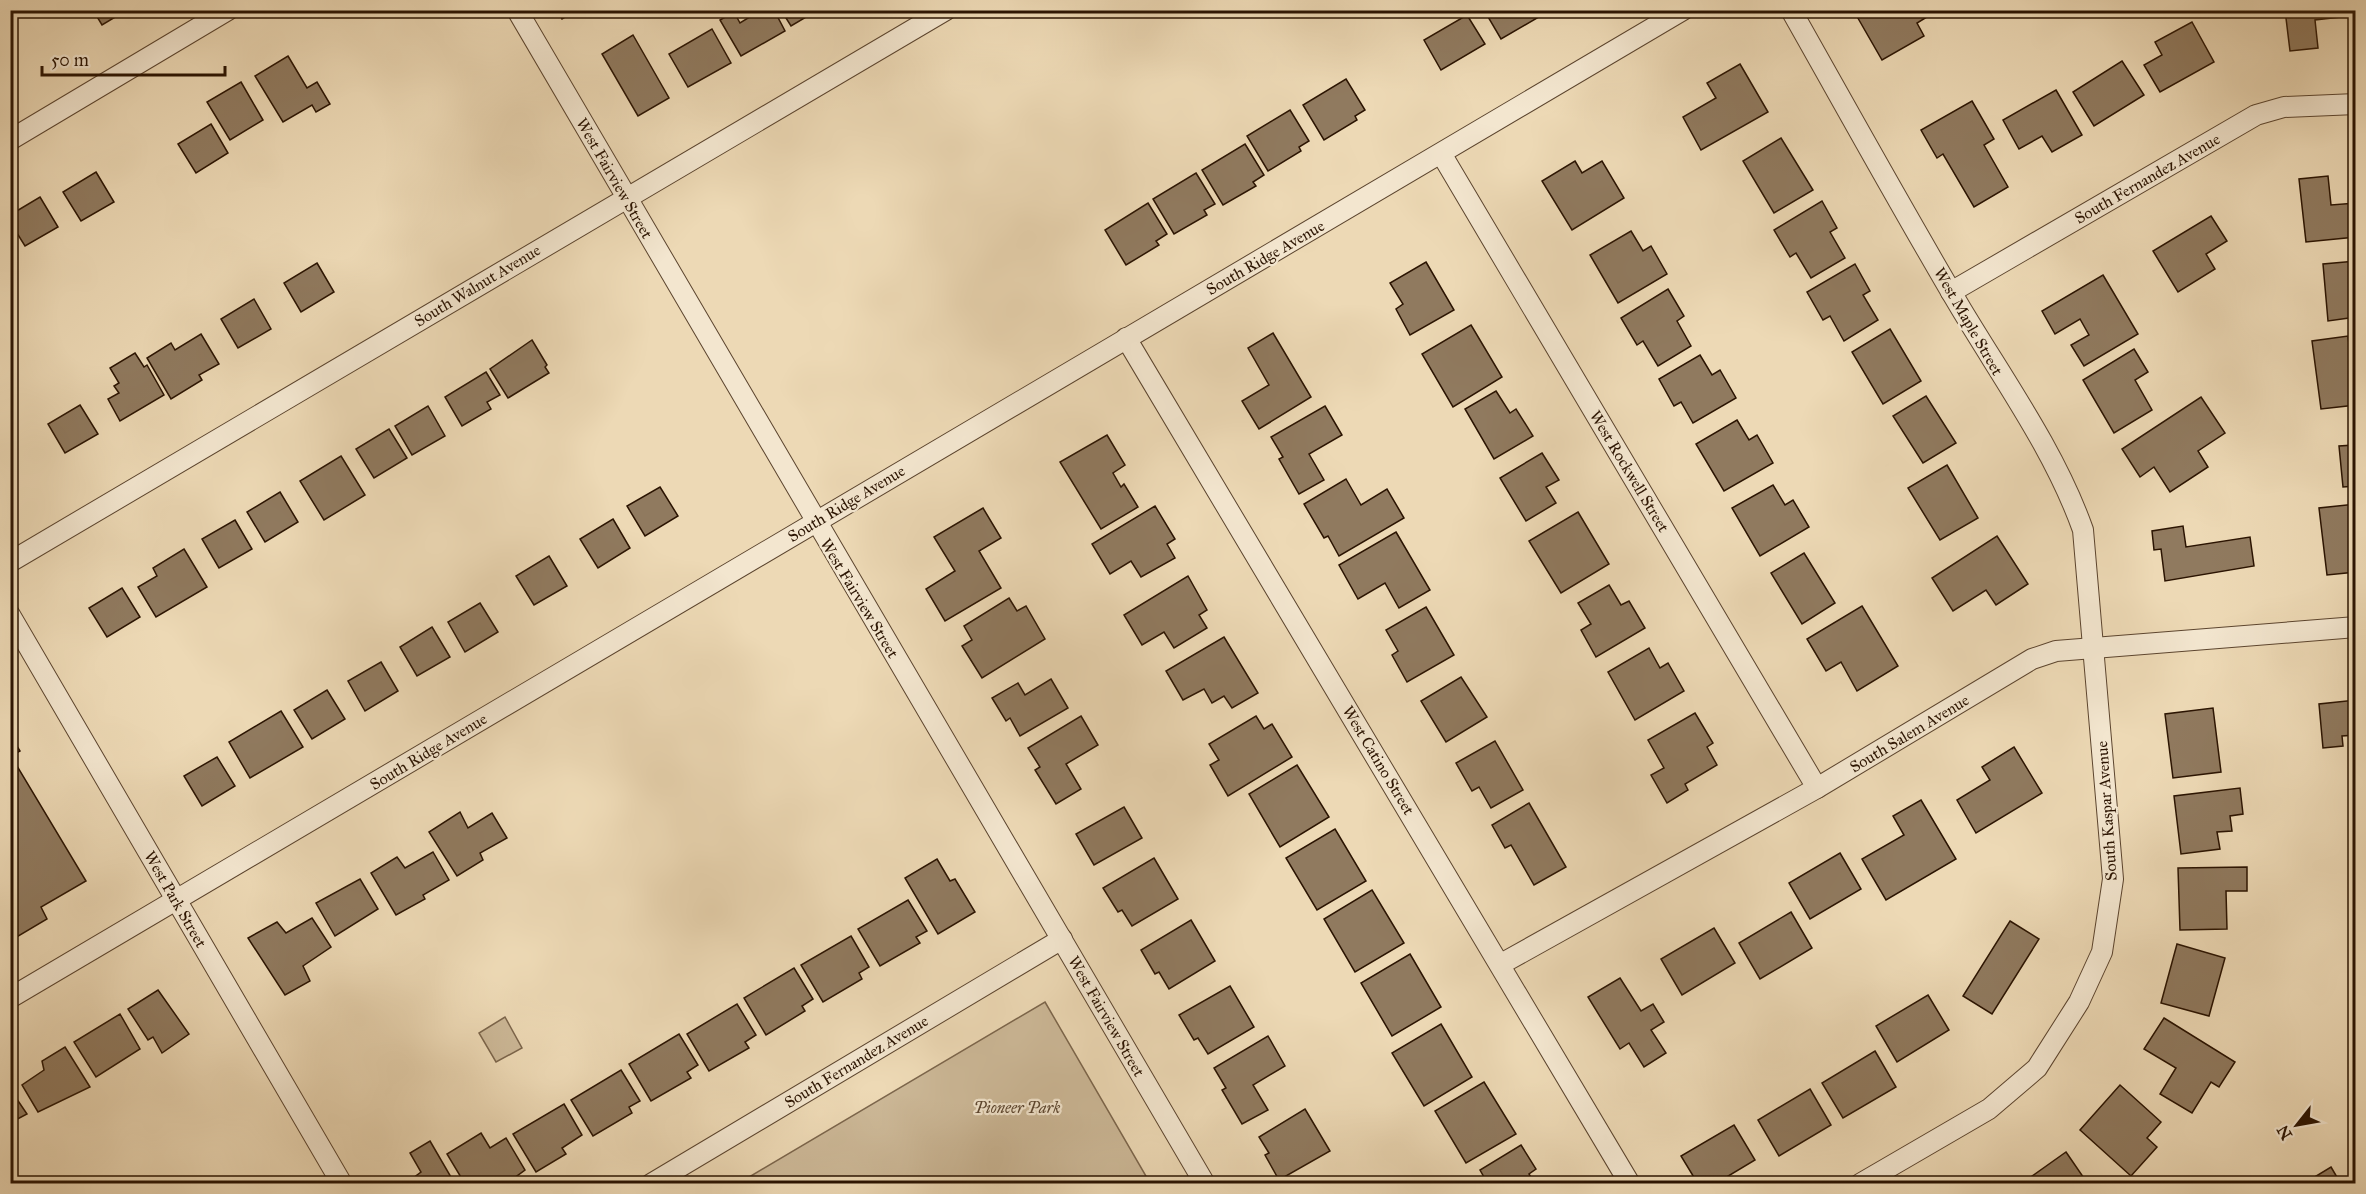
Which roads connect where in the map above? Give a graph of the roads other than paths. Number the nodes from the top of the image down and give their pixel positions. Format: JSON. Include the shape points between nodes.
{"nodes":[{"id":1,"x":228,"y":10,"type":"edge"},
{"id":2,"x":517,"y":10,"type":"edge"},
{"id":3,"x":946,"y":10,"type":"edge"},
{"id":4,"x":1683,"y":10,"type":"edge"},
{"id":5,"x":1791,"y":10,"type":"edge"},
{"id":6,"x":2355,"y":104,"type":"edge"},
{"id":7,"x":10,"y":140,"type":"edge"},
{"id":8,"x":1442,"y":155,"type":"junction"},
{"id":9,"x":626,"y":197,"type":"junction"},
{"id":10,"x":1951,"y":292,"type":"junction"},
{"id":11,"x":1126,"y":338,"type":"junction"},
{"id":12,"x":814,"y":522,"type":"junction"},
{"id":13,"x":10,"y":562,"type":"edge"},
{"id":14,"x":10,"y":615,"type":"edge"},
{"id":15,"x":2355,"y":627,"type":"edge"},
{"id":16,"x":2095,"y":649,"type":"junction"},
{"id":17,"x":1817,"y":788,"type":"junction"},
{"id":18,"x":177,"y":900,"type":"junction"},
{"id":19,"x":1062,"y":939,"type":"junction"},
{"id":20,"x":1501,"y":964,"type":"junction"},
{"id":21,"x":10,"y":998,"type":"edge"},
{"id":22,"x":342,"y":1184,"type":"edge"},
{"id":23,"x":651,"y":1184,"type":"edge"},
{"id":24,"x":1205,"y":1184,"type":"edge"},
{"id":25,"x":1630,"y":1184,"type":"edge"},
{"id":26,"x":1860,"y":1184,"type":"edge"}],
"edges":[{"from":1,"to":7,"type":"street"},
{"from":2,"to":9,"type":"street","name":"West Fairview Street"},
{"from":3,"to":9,"type":"street","name":"South Walnut Avenue"},
{"from":4,"to":8,"type":"street","name":"South Ridge Avenue"},
{"from":5,"to":10,"type":"street","name":"West Maple Street"},
{"from":6,"to":10,"type":"street","name":"South Fernandez Avenue","via":[[2284,107],[2256,115]]},
{"from":8,"to":11,"type":"street","name":"South Ridge Avenue"},
{"from":8,"to":17,"type":"street","name":"West Rockwell Street"},
{"from":9,"to":12,"type":"street","name":"West Fairview Street"},
{"from":9,"to":13,"type":"street","name":"South Walnut Avenue"},
{"from":10,"to":16,"type":"street","name":"West Maple Street","via":[[2052,460],[2075,507],[2083,530]]},
{"from":11,"to":12,"type":"street","name":"South Ridge Avenue"},
{"from":11,"to":20,"type":"street","name":"West Catino Street"},
{"from":12,"to":18,"type":"street","name":"South Ridge Avenue"},
{"from":12,"to":19,"type":"street","name":"West Fairview Street"},
{"from":14,"to":18,"type":"street","name":"West Park Street"},
{"from":15,"to":16,"type":"street","name":"South Salem Avenue"},
{"from":16,"to":17,"type":"street","name":"South Salem Avenue","via":[[2056,651],[2032,659]]},
{"from":16,"to":26,"type":"street","name":"South Kaspar Avenue","via":[[2113,879],[2102,952],[2079,1002],[2037,1068],[1989,1109]]},
{"from":17,"to":20,"type":"street","name":"South Salem Avenue"},
{"from":18,"to":21,"type":"street","name":"South Ridge Avenue"},
{"from":18,"to":22,"type":"street","name":"West Park Street"},
{"from":19,"to":23,"type":"street","name":"South Fernandez Avenue"},
{"from":19,"to":24,"type":"street","name":"West Fairview Street"},
{"from":20,"to":25,"type":"street","name":"West Catino Street"}]}
